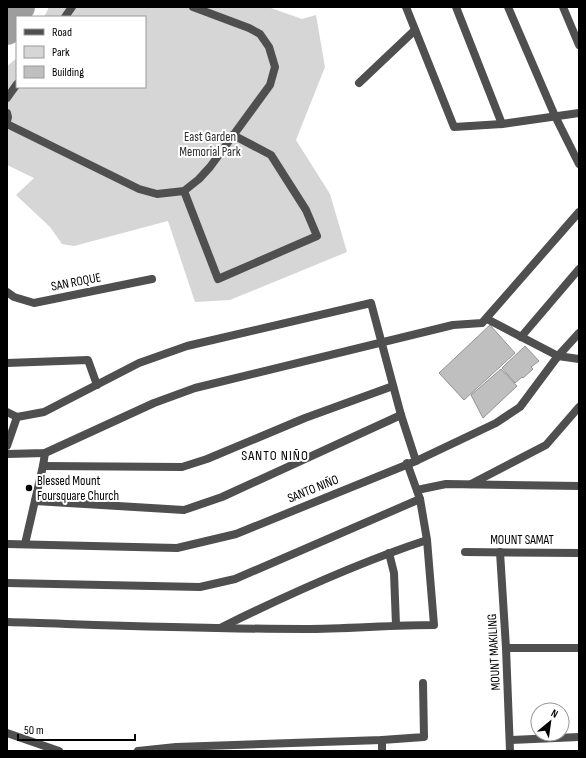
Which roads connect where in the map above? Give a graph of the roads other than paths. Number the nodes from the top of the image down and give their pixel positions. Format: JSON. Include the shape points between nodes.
{"nodes":[{"id":1,"x":72,"y":7,"type":"edge"},
{"id":2,"x":193,"y":7,"type":"edge"},
{"id":3,"x":406,"y":7,"type":"edge"},
{"id":4,"x":456,"y":7,"type":"edge"},
{"id":5,"x":508,"y":7,"type":"edge"},
{"id":6,"x":563,"y":7,"type":"edge"},
{"id":7,"x":66,"y":16,"type":"edge"},
{"id":8,"x":415,"y":30,"type":"junction"},
{"id":9,"x":579,"y":45,"type":"edge"},
{"id":10,"x":359,"y":83,"type":"dead end"},
{"id":11,"x":16,"y":85,"type":"edge"},
{"id":12,"x":7,"y":98,"type":"edge"},
{"id":13,"x":7,"y":113,"type":"edge"},
{"id":14,"x":579,"y":113,"type":"edge"},
{"id":15,"x":555,"y":116,"type":"junction"},
{"id":16,"x":7,"y":121,"type":"edge"},
{"id":17,"x":7,"y":124,"type":"edge"},
{"id":18,"x":502,"y":124,"type":"junction"},
{"id":19,"x":233,"y":135,"type":"junction"},
{"id":20,"x":579,"y":164,"type":"edge"},
{"id":21,"x":184,"y":191,"type":"junction"},
{"id":22,"x":579,"y":212,"type":"edge"},
{"id":23,"x":579,"y":269,"type":"edge"},
{"id":24,"x":152,"y":279,"type":"dead end"},
{"id":25,"x":7,"y":292,"type":"edge"},
{"id":26,"x":487,"y":319,"type":"junction"},
{"id":27,"x":579,"y":333,"type":"edge"},
{"id":28,"x":521,"y":337,"type":"junction"},
{"id":29,"x":381,"y":343,"type":"junction"},
{"id":30,"x":558,"y":356,"type":"junction"},
{"id":31,"x":579,"y":359,"type":"edge"},
{"id":32,"x":7,"y":363,"type":"edge"},
{"id":33,"x":97,"y":385,"type":"junction"},
{"id":34,"x":393,"y":386,"type":"junction"},
{"id":35,"x":579,"y":407,"type":"edge"},
{"id":36,"x":7,"y":412,"type":"edge"},
{"id":37,"x":400,"y":415,"type":"junction"},
{"id":38,"x":17,"y":417,"type":"junction"},
{"id":39,"x":7,"y":446,"type":"edge"},
{"id":40,"x":45,"y":453,"type":"junction"},
{"id":41,"x":7,"y":454,"type":"edge"},
{"id":42,"x":411,"y":462,"type":"junction"},
{"id":43,"x":43,"y":466,"type":"junction"},
{"id":44,"x":470,"y":484,"type":"junction"},
{"id":45,"x":579,"y":486,"type":"edge"},
{"id":46,"x":417,"y":490,"type":"junction"},
{"id":47,"x":420,"y":499,"type":"junction"},
{"id":48,"x":35,"y":501,"type":"junction"},
{"id":49,"x":427,"y":540,"type":"junction"},
{"id":50,"x":7,"y":544,"type":"edge"},
{"id":51,"x":25,"y":544,"type":"junction"},
{"id":52,"x":465,"y":552,"type":"dead end"},
{"id":53,"x":500,"y":552,"type":"junction"},
{"id":54,"x":389,"y":553,"type":"junction"},
{"id":55,"x":579,"y":553,"type":"edge"},
{"id":56,"x":7,"y":583,"type":"edge"},
{"id":57,"x":7,"y":622,"type":"edge"},
{"id":58,"x":396,"y":625,"type":"junction"},
{"id":59,"x":221,"y":627,"type":"junction"},
{"id":60,"x":506,"y":648,"type":"junction"},
{"id":61,"x":579,"y":648,"type":"edge"},
{"id":62,"x":424,"y":683,"type":"dead end"},
{"id":63,"x":7,"y":733,"type":"edge"},
{"id":64,"x":579,"y":737,"type":"edge"},
{"id":65,"x":382,"y":740,"type":"junction"},
{"id":66,"x":511,"y":740,"type":"junction"},
{"id":67,"x":59,"y":751,"type":"edge"},
{"id":68,"x":138,"y":751,"type":"edge"},
{"id":69,"x":382,"y":751,"type":"edge"},
{"id":70,"x":510,"y":751,"type":"edge"}],
"edges":[{"from":1,"to":7,"type":"street"},
{"from":2,"to":19,"type":"street","via":[[249,28],[260,34],[269,47],[275,67],[270,85]]},
{"from":3,"to":8,"type":"street"},
{"from":4,"to":18,"type":"street"},
{"from":5,"to":15,"type":"street"},
{"from":6,"to":9,"type":"street"},
{"from":8,"to":10,"type":"street"},
{"from":8,"to":18,"type":"street","via":[[454,127]]},
{"from":11,"to":12,"type":"street"},
{"from":13,"to":16,"type":"street"},
{"from":14,"to":15,"type":"street"},
{"from":15,"to":18,"type":"street"},
{"from":15,"to":20,"type":"street"},
{"from":17,"to":21,"type":"street","via":[[140,189],[157,194]]},
{"from":19,"to":21,"type":"street","via":[[210,167]]},
{"from":19,"to":21,"type":"street","via":[[271,155],[306,210],[317,236],[218,279]]},
{"from":22,"to":26,"type":"street"},
{"from":23,"to":28,"type":"street"},
{"from":24,"to":25,"type":"street","name":"SAN ROQUE","via":[[34,303],[14,298]]},
{"from":26,"to":28,"type":"street"},
{"from":26,"to":29,"type":"street","via":[[482,323],[453,325]]},
{"from":27,"to":30,"type":"street","name":"SANTO NIÑO"},
{"from":28,"to":30,"type":"street"},
{"from":29,"to":33,"type":"street","via":[[371,303],[187,346],[139,363]]},
{"from":29,"to":34,"type":"street"},
{"from":29,"to":40,"type":"street","via":[[195,388],[154,403]]},
{"from":30,"to":31,"type":"street"},
{"from":30,"to":42,"type":"street","name":"SANTO NIÑO","via":[[520,406],[496,423]]},
{"from":32,"to":33,"type":"street","via":[[88,360]]},
{"from":33,"to":38,"type":"street","via":[[44,412]]},
{"from":34,"to":37,"type":"street"},
{"from":34,"to":43,"type":"street","via":[[305,418],[207,460],[182,467]]},
{"from":35,"to":44,"type":"street","via":[[546,445]]},
{"from":36,"to":38,"type":"street"},
{"from":37,"to":42,"type":"street"},
{"from":37,"to":48,"type":"street","via":[[222,497],[184,510]]},
{"from":38,"to":39,"type":"street"},
{"from":40,"to":41,"type":"street"},
{"from":40,"to":43,"type":"street"},
{"from":42,"to":46,"type":"street"},
{"from":42,"to":51,"type":"street","name":"SANTO NIÑO","via":[[236,534],[177,548]]},
{"from":43,"to":48,"type":"street"},
{"from":44,"to":45,"type":"street"},
{"from":44,"to":46,"type":"street","via":[[446,484]]},
{"from":46,"to":47,"type":"street"},
{"from":47,"to":49,"type":"street"},
{"from":47,"to":56,"type":"street","via":[[235,579],[200,587]]},
{"from":48,"to":51,"type":"street"},
{"from":49,"to":54,"type":"street"},
{"from":49,"to":58,"type":"street","via":[[434,625]]},
{"from":50,"to":51,"type":"street","name":"SANTO NIÑO"},
{"from":52,"to":53,"type":"street","name":"MOUNT SAMAT"},
{"from":53,"to":55,"type":"street","name":"MOUNT SAMAT"},
{"from":53,"to":60,"type":"street","name":"MOUNT MAKILING"},
{"from":54,"to":58,"type":"street","via":[[394,573]]},
{"from":54,"to":59,"type":"street"},
{"from":57,"to":59,"type":"street"},
{"from":58,"to":59,"type":"street","via":[[305,629]]},
{"from":60,"to":61,"type":"street"},
{"from":60,"to":66,"type":"street","name":"MOUNT MAKILING"},
{"from":62,"to":65,"type":"street","via":[[424,737]]},
{"from":63,"to":67,"type":"street"},
{"from":64,"to":66,"type":"street"},
{"from":65,"to":68,"type":"street","via":[[176,747]]},
{"from":65,"to":69,"type":"street"},
{"from":66,"to":70,"type":"street","name":"MOUNT MAKILING"}]}
